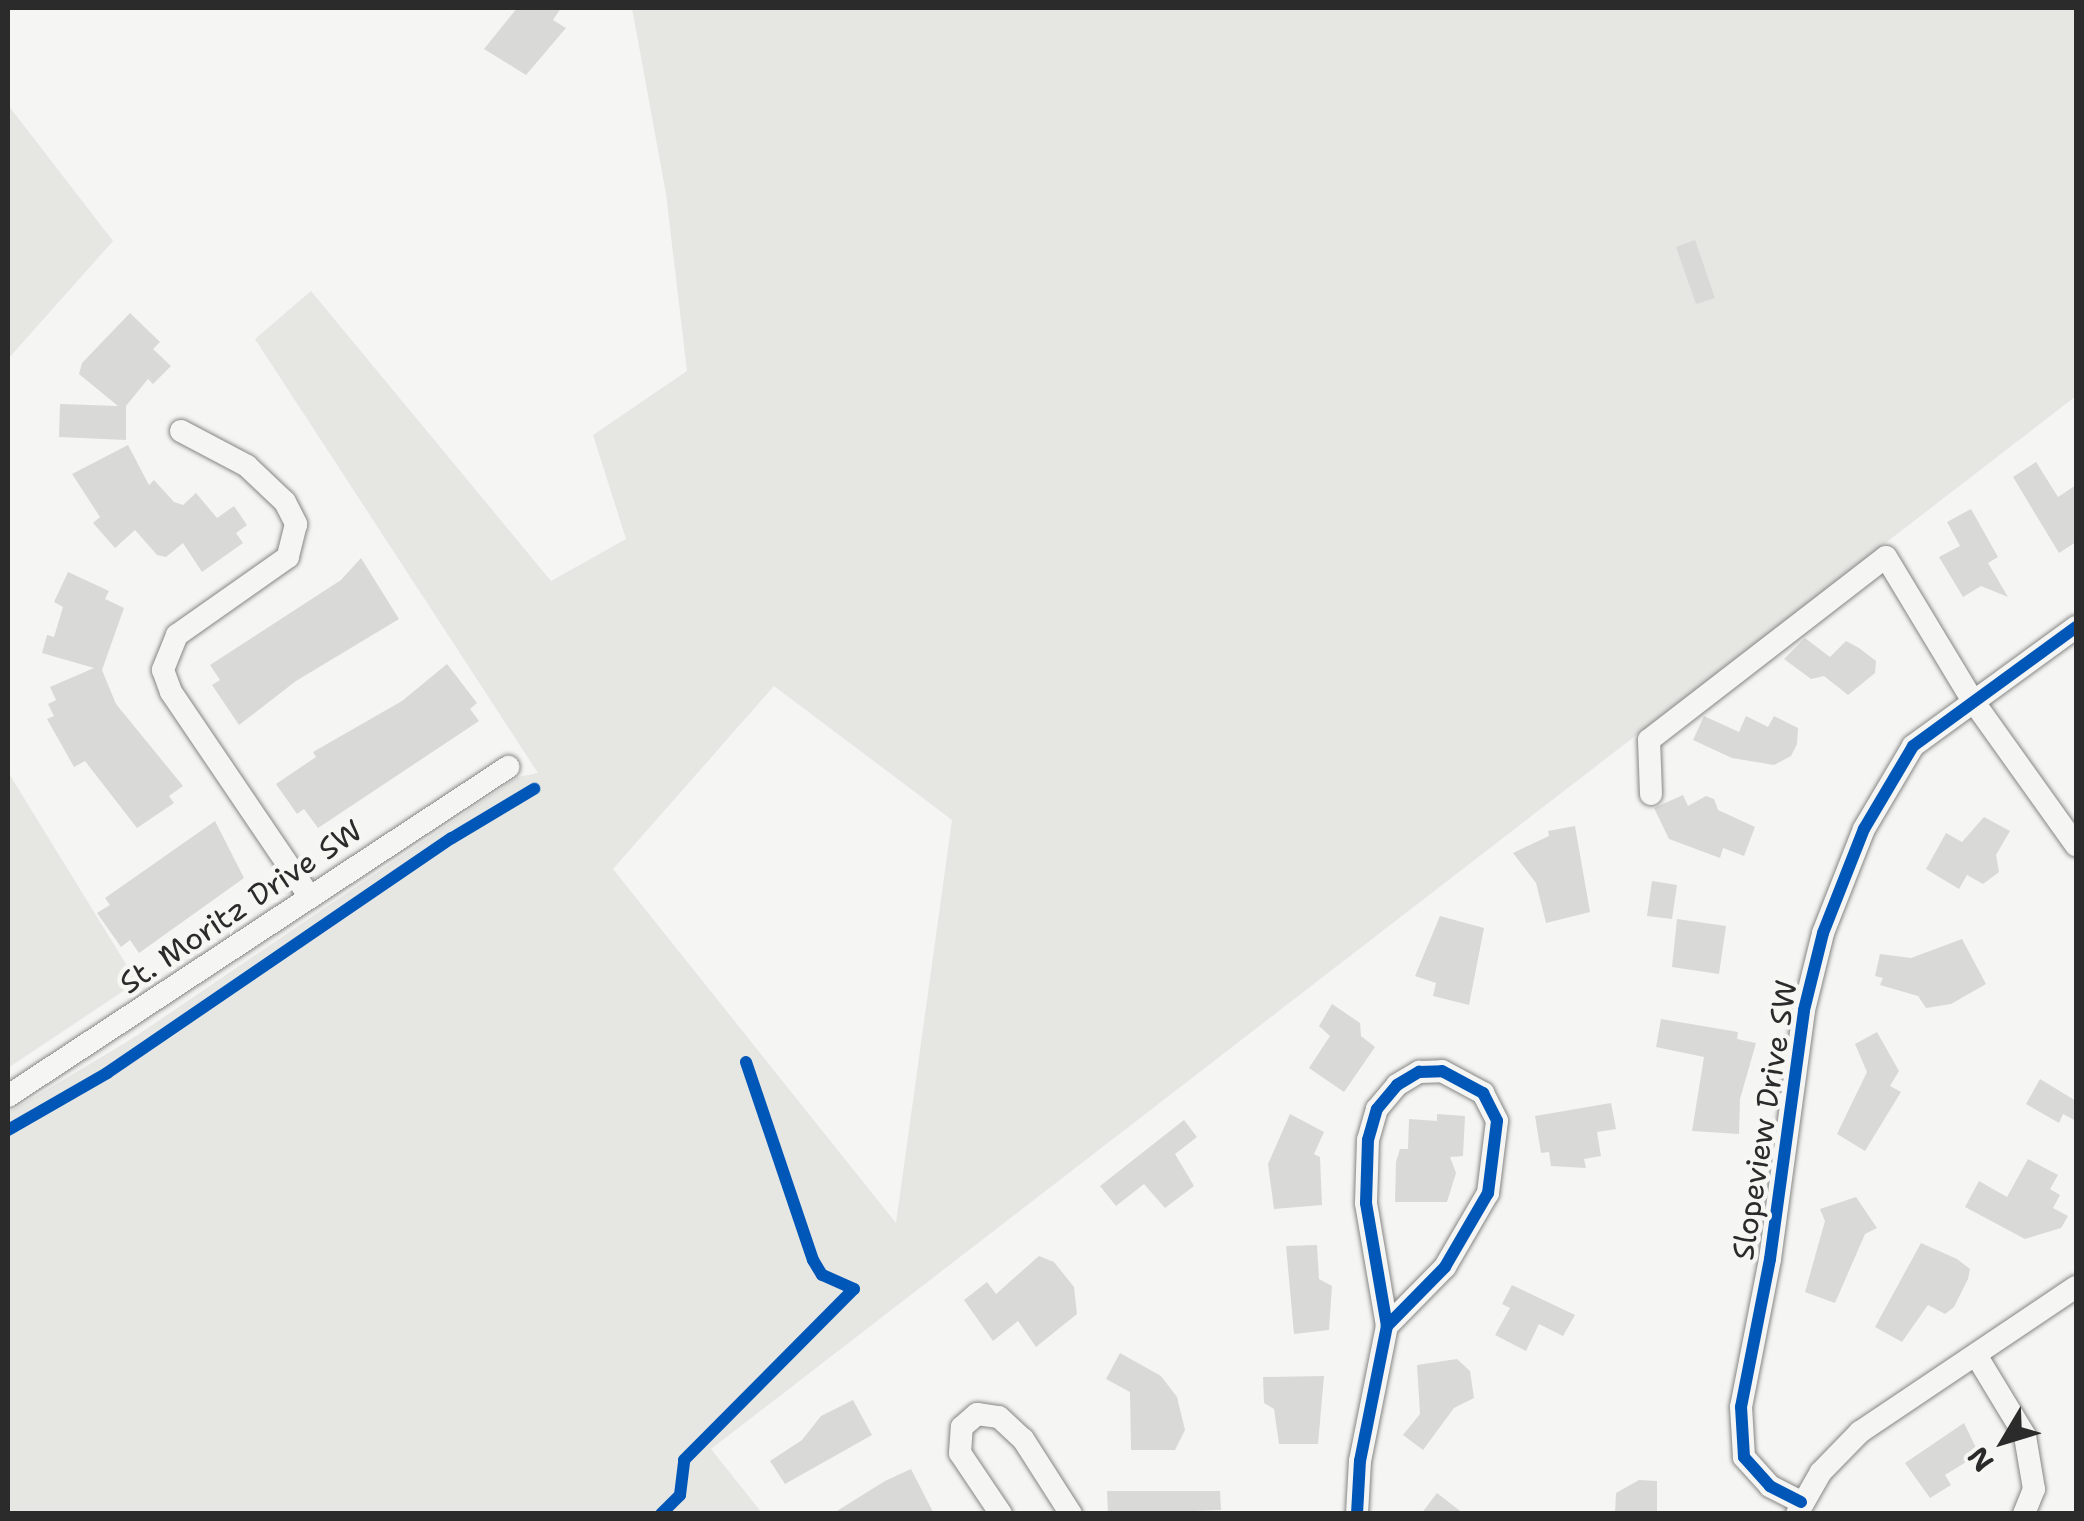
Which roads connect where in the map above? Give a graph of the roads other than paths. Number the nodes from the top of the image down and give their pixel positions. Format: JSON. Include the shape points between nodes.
{"nodes":[{"id":1,"x":181,"y":431,"type":"dead end"},
{"id":2,"x":2076,"y":627,"type":"edge"},
{"id":3,"x":1971,"y":698,"type":"junction"},
{"id":4,"x":508,"y":767,"type":"dead end"},
{"id":5,"x":1651,"y":794,"type":"dead end"},
{"id":6,"x":2076,"y":845,"type":"edge"},
{"id":7,"x":310,"y":897,"type":"junction"},
{"id":8,"x":8,"y":1096,"type":"edge"},
{"id":9,"x":2076,"y":1288,"type":"edge"},
{"id":10,"x":1387,"y":1326,"type":"junction"},
{"id":11,"x":1976,"y":1354,"type":"junction"},
{"id":12,"x":1799,"y":1508,"type":"edge"},
{"id":13,"x":1002,"y":1514,"type":"edge"},
{"id":14,"x":1071,"y":1514,"type":"edge"},
{"id":15,"x":1357,"y":1514,"type":"edge"},
{"id":16,"x":2024,"y":1514,"type":"edge"}],
"edges":[{"from":1,"to":7,"type":"street","via":[[247,466],[285,502],[296,524],[288,557],[177,635],[164,670],[171,692]]},
{"from":2,"to":3,"type":"street","name":"Slopeview Drive SW"},
{"from":3,"to":5,"type":"street","via":[[1886,557],[1649,740]]},
{"from":3,"to":6,"type":"street"},
{"from":3,"to":12,"type":"street","name":"Slopeview Drive SW","via":[[1912,746],[1894,772],[1844,875],[1804,1010],[1740,1432],[1756,1474]]},
{"from":4,"to":7,"type":"street","name":"St. Moritz Drive SW"},
{"from":7,"to":8,"type":"street","name":"St. Moritz Drive SW"},
{"from":9,"to":11,"type":"street","name":"Slopeview Drive SW"},
{"from":10,"to":10,"type":"street","via":[[1445,1267],[1488,1193],[1498,1121],[1483,1094],[1442,1071],[1419,1072],[1398,1086],[1376,1108],[1368,1140],[1366,1203]]},
{"from":10,"to":15,"type":"street","via":[[1360,1461]]},
{"from":11,"to":12,"type":"street","name":"Slopeview Drive SW","via":[[1860,1432]]},
{"from":11,"to":16,"type":"street","via":[[2025,1436],[2034,1489]]},
{"from":13,"to":14,"type":"street","via":[[960,1453],[962,1427],[977,1414],[999,1417],[1023,1439]]}]}
